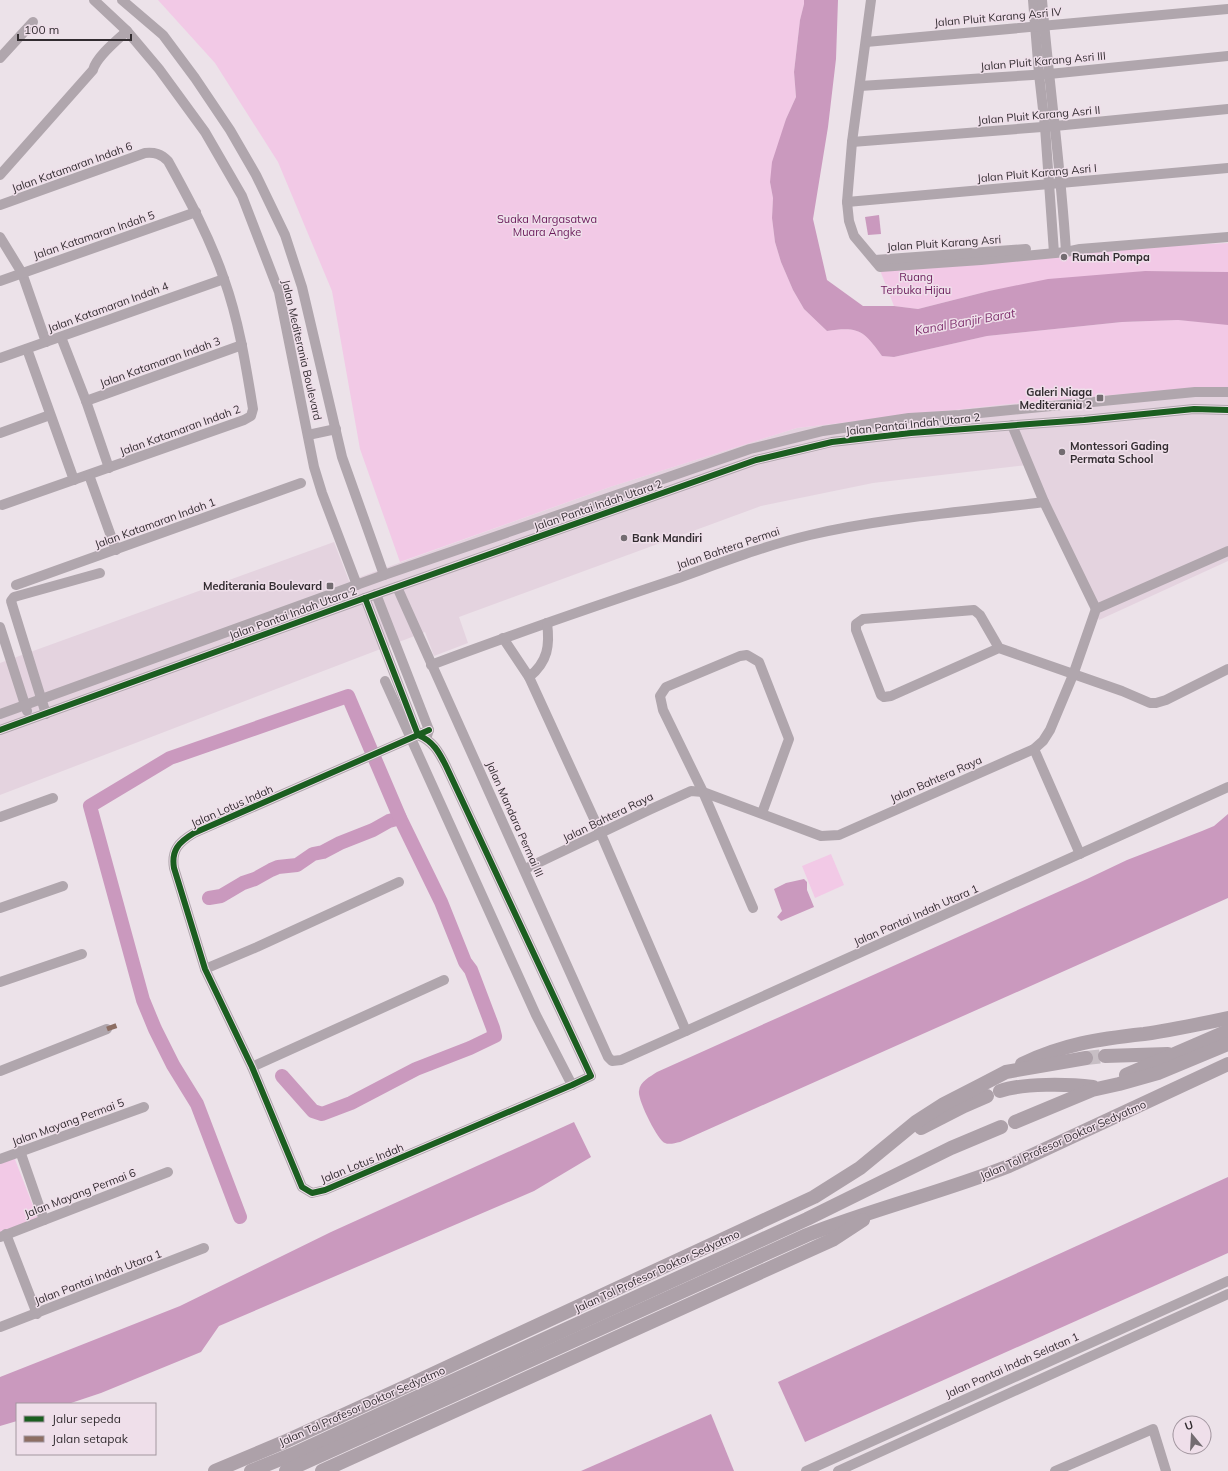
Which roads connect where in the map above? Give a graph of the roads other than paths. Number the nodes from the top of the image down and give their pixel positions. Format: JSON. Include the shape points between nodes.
{"nodes":[{"id":1,"x":94,"y":0,"type":"edge"},
{"id":2,"x":122,"y":0,"type":"edge"},
{"id":3,"x":871,"y":0,"type":"edge"},
{"id":4,"x":1033,"y":0,"type":"edge"},
{"id":5,"x":1042,"y":0,"type":"edge"},
{"id":6,"x":1228,"y":9,"type":"edge"},
{"id":7,"x":33,"y":22,"type":"dead end"},
{"id":8,"x":1040,"y":25,"type":"junction"},
{"id":9,"x":129,"y":33,"type":"junction"},
{"id":10,"x":866,"y":42,"type":"junction"},
{"id":11,"x":1228,"y":56,"type":"edge"},
{"id":12,"x":0,"y":58,"type":"edge"},
{"id":13,"x":1044,"y":74,"type":"junction"},
{"id":14,"x":860,"y":86,"type":"junction"},
{"id":15,"x":1228,"y":109,"type":"edge"},
{"id":16,"x":1050,"y":127,"type":"junction"},
{"id":17,"x":852,"y":142,"type":"junction"},
{"id":18,"x":153,"y":153,"type":"joint"},
{"id":19,"x":1228,"y":168,"type":"edge"},
{"id":20,"x":0,"y":175,"type":"edge"},
{"id":21,"x":1050,"y":184,"type":"junction"},
{"id":22,"x":1060,"y":184,"type":"junction"},
{"id":23,"x":847,"y":202,"type":"junction"},
{"id":24,"x":0,"y":205,"type":"edge"},
{"id":25,"x":196,"y":212,"type":"junction"},
{"id":26,"x":0,"y":237,"type":"edge"},
{"id":27,"x":1228,"y":237,"type":"edge"},
{"id":28,"x":1053,"y":250,"type":"junction"},
{"id":29,"x":1066,"y":250,"type":"junction"},
{"id":30,"x":22,"y":273,"type":"junction"},
{"id":31,"x":224,"y":279,"type":"junction"},
{"id":32,"x":0,"y":281,"type":"edge"},
{"id":33,"x":61,"y":337,"type":"junction"},
{"id":34,"x":46,"y":342,"type":"junction"},
{"id":35,"x":242,"y":345,"type":"junction"},
{"id":36,"x":27,"y":349,"type":"junction"},
{"id":37,"x":0,"y":358,"type":"edge"},
{"id":38,"x":1228,"y":392,"type":"edge"},
{"id":39,"x":86,"y":402,"type":"junction"},
{"id":40,"x":1228,"y":410,"type":"edge"},
{"id":41,"x":50,"y":415,"type":"junction"},
{"id":42,"x":1012,"y":425,"type":"junction"},
{"id":43,"x":336,"y":429,"type":"junction"},
{"id":44,"x":0,"y":433,"type":"edge"},
{"id":45,"x":308,"y":435,"type":"junction"},
{"id":46,"x":109,"y":468,"type":"junction"},
{"id":47,"x":89,"y":475,"type":"junction"},
{"id":48,"x":74,"y":480,"type":"junction"},
{"id":49,"x":302,"y":483,"type":"dead end"},
{"id":50,"x":1044,"y":502,"type":"junction"},
{"id":51,"x":2,"y":504,"type":"dead end"},
{"id":52,"x":116,"y":550,"type":"junction"},
{"id":53,"x":1228,"y":551,"type":"edge"},
{"id":54,"x":100,"y":573,"type":"dead end"},
{"id":55,"x":384,"y":575,"type":"junction"},
{"id":56,"x":16,"y":585,"type":"dead end"},
{"id":57,"x":357,"y":585,"type":"junction"},
{"id":58,"x":397,"y":587,"type":"junction"},
{"id":59,"x":376,"y":594,"type":"junction"},
{"id":60,"x":328,"y":596,"type":"junction"},
{"id":61,"x":365,"y":598,"type":"junction"},
{"id":62,"x":1096,"y":609,"type":"junction"},
{"id":63,"x":547,"y":623,"type":"junction"},
{"id":64,"x":0,"y":627,"type":"edge"},
{"id":65,"x":503,"y":638,"type":"junction"},
{"id":66,"x":999,"y":648,"type":"junction"},
{"id":67,"x":431,"y":665,"type":"junction"},
{"id":68,"x":1228,"y":669,"type":"edge"},
{"id":69,"x":1073,"y":675,"type":"junction"},
{"id":70,"x":530,"y":677,"type":"junction"},
{"id":71,"x":385,"y":681,"type":"dead end"},
{"id":72,"x":41,"y":699,"type":"junction"},
{"id":73,"x":25,"y":705,"type":"junction"},
{"id":74,"x":0,"y":714,"type":"edge"},
{"id":75,"x":46,"y":714,"type":"junction"},
{"id":76,"x":29,"y":720,"type":"junction"},
{"id":77,"x":0,"y":730,"type":"edge"},
{"id":78,"x":421,"y":735,"type":"junction"},
{"id":79,"x":1034,"y":749,"type":"junction"},
{"id":80,"x":1228,"y":787,"type":"edge"},
{"id":81,"x":703,"y":792,"type":"junction"},
{"id":82,"x":53,"y":798,"type":"dead end"},
{"id":83,"x":762,"y":813,"type":"junction"},
{"id":84,"x":0,"y":817,"type":"edge"},
{"id":85,"x":601,"y":834,"type":"junction"},
{"id":86,"x":1080,"y":854,"type":"junction"},
{"id":87,"x":524,"y":869,"type":"junction"},
{"id":88,"x":399,"y":882,"type":"dead end"},
{"id":89,"x":63,"y":886,"type":"dead end"},
{"id":90,"x":0,"y":908,"type":"edge"},
{"id":91,"x":753,"y":908,"type":"dead end"},
{"id":92,"x":82,"y":954,"type":"dead end"},
{"id":93,"x":205,"y":969,"type":"junction"},
{"id":94,"x":444,"y":980,"type":"dead end"},
{"id":95,"x":0,"y":982,"type":"edge"},
{"id":96,"x":1228,"y":1018,"type":"edge"},
{"id":97,"x":107,"y":1029,"type":"dead end"},
{"id":98,"x":686,"y":1031,"type":"junction"},
{"id":99,"x":1228,"y":1031,"type":"edge"},
{"id":100,"x":1228,"y":1044,"type":"edge"},
{"id":101,"x":1177,"y":1053,"type":"junction"},
{"id":102,"x":1104,"y":1056,"type":"tunnel mouth"},
{"id":103,"x":1086,"y":1058,"type":"tunnel mouth"},
{"id":104,"x":612,"y":1061,"type":"joint"},
{"id":105,"x":1228,"y":1064,"type":"edge"},
{"id":106,"x":252,"y":1067,"type":"junction"},
{"id":107,"x":0,"y":1071,"type":"edge"},
{"id":108,"x":1006,"y":1072,"type":"junction"},
{"id":109,"x":572,"y":1085,"type":"junction"},
{"id":110,"x":1099,"y":1088,"type":"junction"},
{"id":111,"x":1000,"y":1091,"type":"dead end"},
{"id":112,"x":987,"y":1096,"type":"dead end"},
{"id":113,"x":144,"y":1107,"type":"dead end"},
{"id":114,"x":1015,"y":1122,"type":"dead end"},
{"id":115,"x":1001,"y":1127,"type":"dead end"},
{"id":116,"x":889,"y":1145,"type":"junction"},
{"id":117,"x":20,"y":1151,"type":"junction"},
{"id":118,"x":0,"y":1159,"type":"edge"},
{"id":119,"x":168,"y":1172,"type":"dead end"},
{"id":120,"x":871,"y":1213,"type":"junction"},
{"id":121,"x":44,"y":1220,"type":"junction"},
{"id":122,"x":3,"y":1236,"type":"edge"},
{"id":123,"x":204,"y":1248,"type":"dead end"},
{"id":124,"x":1228,"y":1281,"type":"edge"},
{"id":125,"x":1228,"y":1294,"type":"edge"},
{"id":126,"x":37,"y":1314,"type":"junction"},
{"id":127,"x":0,"y":1327,"type":"edge"},
{"id":128,"x":215,"y":1471,"type":"edge"},
{"id":129,"x":251,"y":1471,"type":"edge"},
{"id":130,"x":286,"y":1471,"type":"edge"},
{"id":131,"x":322,"y":1471,"type":"edge"},
{"id":132,"x":806,"y":1471,"type":"edge"},
{"id":133,"x":838,"y":1471,"type":"edge"},
{"id":134,"x":1056,"y":1471,"type":"edge"},
{"id":135,"x":1166,"y":1471,"type":"edge"}],
"edges":[{"from":1,"to":9,"type":"street","name":"Jalan Mediterania Boulevard"},
{"from":2,"to":43,"type":"street","name":"Jalan Mediterania Boulevard","via":[[163,35],[230,130],[256,175],[285,235],[302,286]]},
{"from":3,"to":10,"type":"street"},
{"from":4,"to":8,"type":"street"},
{"from":5,"to":8,"type":"street"},
{"from":6,"to":8,"type":"street","name":"Jalan Pluit Karang Asri IV"},
{"from":7,"to":12,"type":"street"},
{"from":8,"to":10,"type":"street","name":"Jalan Pluit Karang Asri IV"},
{"from":8,"to":13,"type":"street"},
{"from":9,"to":20,"type":"street","name":"Jalan Katamaran Indah 6","via":[[115,52],[93,70]]},
{"from":9,"to":45,"type":"street","name":"Jalan Mediterania Boulevard","via":[[205,132],[242,196],[279,292]]},
{"from":10,"to":14,"type":"street"},
{"from":11,"to":13,"type":"street","name":"Jalan Pluit Karang Asri III"},
{"from":13,"to":14,"type":"street","name":"Jalan Pluit Karang Asri III"},
{"from":13,"to":16,"type":"street"},
{"from":14,"to":17,"type":"street"},
{"from":15,"to":16,"type":"street","name":"Jalan Pluit Karang Asri II"},
{"from":16,"to":17,"type":"street","name":"Jalan Pluit Karang Asri II"},
{"from":16,"to":21,"type":"street"},
{"from":16,"to":22,"type":"street"},
{"from":17,"to":23,"type":"street"},
{"from":18,"to":24,"type":"street","name":"Jalan Katamaran Indah 6"},
{"from":18,"to":25,"type":"street","name":"Jalan Katamaran Indah 2","via":[[168,161]]},
{"from":19,"to":22,"type":"street","name":"Jalan Pluit Karang Asri I"},
{"from":21,"to":22,"type":"street","name":"Jalan Pluit Karang Asri I"},
{"from":21,"to":23,"type":"street","name":"Jalan Pluit Karang Asri I"},
{"from":21,"to":28,"type":"street"},
{"from":22,"to":29,"type":"street"},
{"from":23,"to":28,"type":"street","name":"Jalan Pluit Karang Asri","via":[[854,236],[875,260],[899,262]]},
{"from":25,"to":30,"type":"street","name":"Jalan Katamaran Indah 5"},
{"from":25,"to":31,"type":"street","name":"Jalan Katamaran Indah 2"},
{"from":26,"to":30,"type":"street"},
{"from":27,"to":29,"type":"street","name":"Jalan Pluit Karang Asri"},
{"from":28,"to":29,"type":"street","name":"Jalan Pluit Karang Asri"},
{"from":30,"to":32,"type":"street","name":"Jalan Katamaran Indah 5"},
{"from":30,"to":34,"type":"street"},
{"from":31,"to":33,"type":"street","name":"Jalan Katamaran Indah 4"},
{"from":31,"to":35,"type":"street","name":"Jalan Katamaran Indah 2"},
{"from":33,"to":34,"type":"street","name":"Jalan Katamaran Indah 4"},
{"from":33,"to":39,"type":"street"},
{"from":34,"to":36,"type":"street","name":"Jalan Katamaran Indah 4"},
{"from":35,"to":39,"type":"street","name":"Jalan Katamaran Indah 3"},
{"from":35,"to":46,"type":"street","name":"Jalan Katamaran Indah 2","via":[[253,409],[251,416]]},
{"from":36,"to":37,"type":"street","name":"Jalan Katamaran Indah 4"},
{"from":36,"to":41,"type":"street"},
{"from":38,"to":55,"type":"street","name":"Jalan Pantai Indah Utara 2","via":[[1194,392],[908,418],[823,431],[750,449]]},
{"from":39,"to":46,"type":"street"},
{"from":40,"to":42,"type":"street","name":"Jalan Pantai Indah Utara 2","via":[[1194,409]]},
{"from":41,"to":44,"type":"street"},
{"from":41,"to":48,"type":"street"},
{"from":42,"to":50,"type":"street"},
{"from":42,"to":58,"type":"street","name":"Jalan Pantai Indah Utara 2","via":[[832,442],[756,460]]},
{"from":43,"to":45,"type":"street"},
{"from":43,"to":55,"type":"street","name":"Jalan Mediterania Boulevard","via":[[342,457]]},
{"from":45,"to":57,"type":"street","name":"Jalan Mediterania Boulevard","via":[[322,493]]},
{"from":46,"to":47,"type":"street","name":"Jalan Katamaran Indah 2"},
{"from":47,"to":48,"type":"street","name":"Jalan Katamaran Indah 2"},
{"from":47,"to":52,"type":"street"},
{"from":48,"to":51,"type":"street","name":"Jalan Katamaran Indah 2"},
{"from":49,"to":52,"type":"street","name":"Jalan Katamaran Indah 1"},
{"from":50,"to":62,"type":"street"},
{"from":50,"to":63,"type":"street","name":"Jalan Bahtera Permai","via":[[897,519],[807,535],[761,548]]},
{"from":52,"to":56,"type":"street","name":"Jalan Katamaran Indah 1"},
{"from":53,"to":62,"type":"street"},
{"from":54,"to":72,"type":"street","via":[[14,597],[11,601]]},
{"from":55,"to":57,"type":"street","name":"Jalan Pantai Indah Utara 2"},
{"from":57,"to":60,"type":"street","name":"Jalan Pantai Indah Utara 2"},
{"from":58,"to":59,"type":"street","name":"Jalan Pantai Indah Utara 2"},
{"from":58,"to":67,"type":"street","name":"Jalan Mandara Permai III"},
{"from":59,"to":60,"type":"street","via":[[362,593],[337,601]]},
{"from":59,"to":61,"type":"street","name":"Jalan Pantai Indah Utara 2"},
{"from":59,"to":78,"type":"street","name":"Jalan Lotus Indah"},
{"from":60,"to":72,"type":"street","name":"Jalan Pantai Indah Utara 2"},
{"from":61,"to":75,"type":"street","name":"Jalan Pantai Indah Utara 2"},
{"from":61,"to":78,"type":"street","name":"Jalan Lotus Indah"},
{"from":62,"to":69,"type":"street","name":"Jalan Bahtera Raya"},
{"from":63,"to":65,"type":"street","name":"Jalan Bahtera Permai"},
{"from":63,"to":70,"type":"street","via":[[549,638],[546,658],[538,671]]},
{"from":64,"to":73,"type":"street"},
{"from":65,"to":67,"type":"street","name":"Jalan Bahtera Permai"},
{"from":65,"to":70,"type":"street"},
{"from":66,"to":66,"type":"street","via":[[884,697],[856,630],[856,624],[863,618],[974,610],[980,615]]},
{"from":66,"to":69,"type":"street"},
{"from":67,"to":87,"type":"street","name":"Jalan Mandara Permai III"},
{"from":68,"to":69,"type":"street","via":[[1156,703]]},
{"from":69,"to":79,"type":"street","name":"Jalan Bahtera Raya","via":[[1050,730]]},
{"from":70,"to":85,"type":"street"},
{"from":71,"to":78,"type":"street"},
{"from":72,"to":73,"type":"street","name":"Jalan Pantai Indah Utara 2"},
{"from":72,"to":75,"type":"street"},
{"from":73,"to":74,"type":"street","name":"Jalan Pantai Indah Utara 2"},
{"from":73,"to":76,"type":"street"},
{"from":75,"to":76,"type":"street","name":"Jalan Pantai Indah Utara 2"},
{"from":76,"to":77,"type":"street","name":"Jalan Pantai Indah Utara 2"},
{"from":78,"to":93,"type":"street","name":"Jalan Lotus Indah","via":[[182,840],[173,861]]},
{"from":78,"to":109,"type":"street","via":[[536,1015]]},
{"from":78,"to":109,"type":"street","name":"Jalan Lotus Indah","via":[[437,749],[446,766],[591,1076]]},
{"from":79,"to":83,"type":"street","name":"Jalan Bahtera Raya","via":[[839,835],[821,836]]},
{"from":79,"to":86,"type":"street"},
{"from":80,"to":86,"type":"street","name":"Jalan Pantai Indah Utara 1"},
{"from":81,"to":83,"type":"street","name":"Jalan Bahtera Raya"},
{"from":81,"to":83,"type":"street","via":[[663,710],[660,696],[666,687],[747,655],[759,662],[789,738]]},
{"from":81,"to":85,"type":"street","name":"Jalan Bahtera Raya","via":[[691,792]]},
{"from":81,"to":91,"type":"street"},
{"from":82,"to":84,"type":"street"},
{"from":85,"to":87,"type":"street","name":"Jalan Bahtera Raya"},
{"from":85,"to":98,"type":"street"},
{"from":86,"to":98,"type":"street","name":"Jalan Pantai Indah Utara 1"},
{"from":87,"to":104,"type":"street","name":"Jalan Mandara Permai III"},
{"from":88,"to":93,"type":"street"},
{"from":89,"to":90,"type":"street"},
{"from":92,"to":95,"type":"street"},
{"from":93,"to":106,"type":"street","name":"Jalan Lotus Indah"},
{"from":94,"to":106,"type":"street"},
{"from":96,"to":108,"type":"highway","via":[[1144,1034],[1100,1039],[1048,1052]]},
{"from":97,"to":107,"type":"street"},
{"from":98,"to":104,"type":"street","name":"Jalan Pantai Indah Utara 1","via":[[621,1060]]},
{"from":99,"to":101,"type":"highway"},
{"from":100,"to":110,"type":"highway","via":[[1158,1073]]},
{"from":101,"to":102,"type":"highway"},
{"from":101,"to":110,"type":"highway"},
{"from":103,"to":108,"type":"highway","name":"Jalan Tol Profesor Doktor Sedyatmo"},
{"from":105,"to":120,"type":"highway","name":"Jalan Tol Profesor Doktor Sedyatmo","via":[[1009,1166]]},
{"from":106,"to":109,"type":"street","name":"Jalan Lotus Indah","via":[[302,1187],[312,1193],[325,1190]]},
{"from":108,"to":116,"type":"highway","name":"Jalan Tol Profesor Doktor Sedyatmo","via":[[944,1104],[916,1122]]},
{"from":110,"to":111,"type":"highway","via":[[1040,1085]]},
{"from":110,"to":114,"type":"highway"},
{"from":112,"to":116,"type":"highway"},
{"from":113,"to":117,"type":"street","name":"Jalan Mayang Permai 5"},
{"from":115,"to":129,"type":"highway","name":"Jalan Tol Profesor Doktor Sedyatmo","via":[[951,1148],[720,1259]]},
{"from":116,"to":128,"type":"highway","name":"Jalan Tol Profesor Doktor Sedyatmo","via":[[860,1168],[814,1197],[411,1384]]},
{"from":117,"to":118,"type":"street","name":"Jalan Mayang Permai 5"},
{"from":117,"to":121,"type":"street"},
{"from":119,"to":121,"type":"street","name":"Jalan Mayang Permai 6"},
{"from":120,"to":130,"type":"highway","name":"Jalan Tol Profesor Doktor Sedyatmo","via":[[807,1234]]},
{"from":120,"to":131,"type":"highway","name":"Jalan Tol Profesor Doktor Sedyatmo","via":[[834,1240]]},
{"from":121,"to":122,"type":"street","name":"Jalan Mayang Permai 6"},
{"from":122,"to":126,"type":"street"},
{"from":123,"to":126,"type":"street","name":"Jalan Pantai Indah Utara 1"},
{"from":124,"to":132,"type":"street","name":"Jalan Pantai Indah Selatan 1"},
{"from":125,"to":133,"type":"street"},
{"from":126,"to":127,"type":"street","name":"Jalan Pantai Indah Utara 1"},
{"from":134,"to":135,"type":"street","via":[[1153,1429]]}]}
